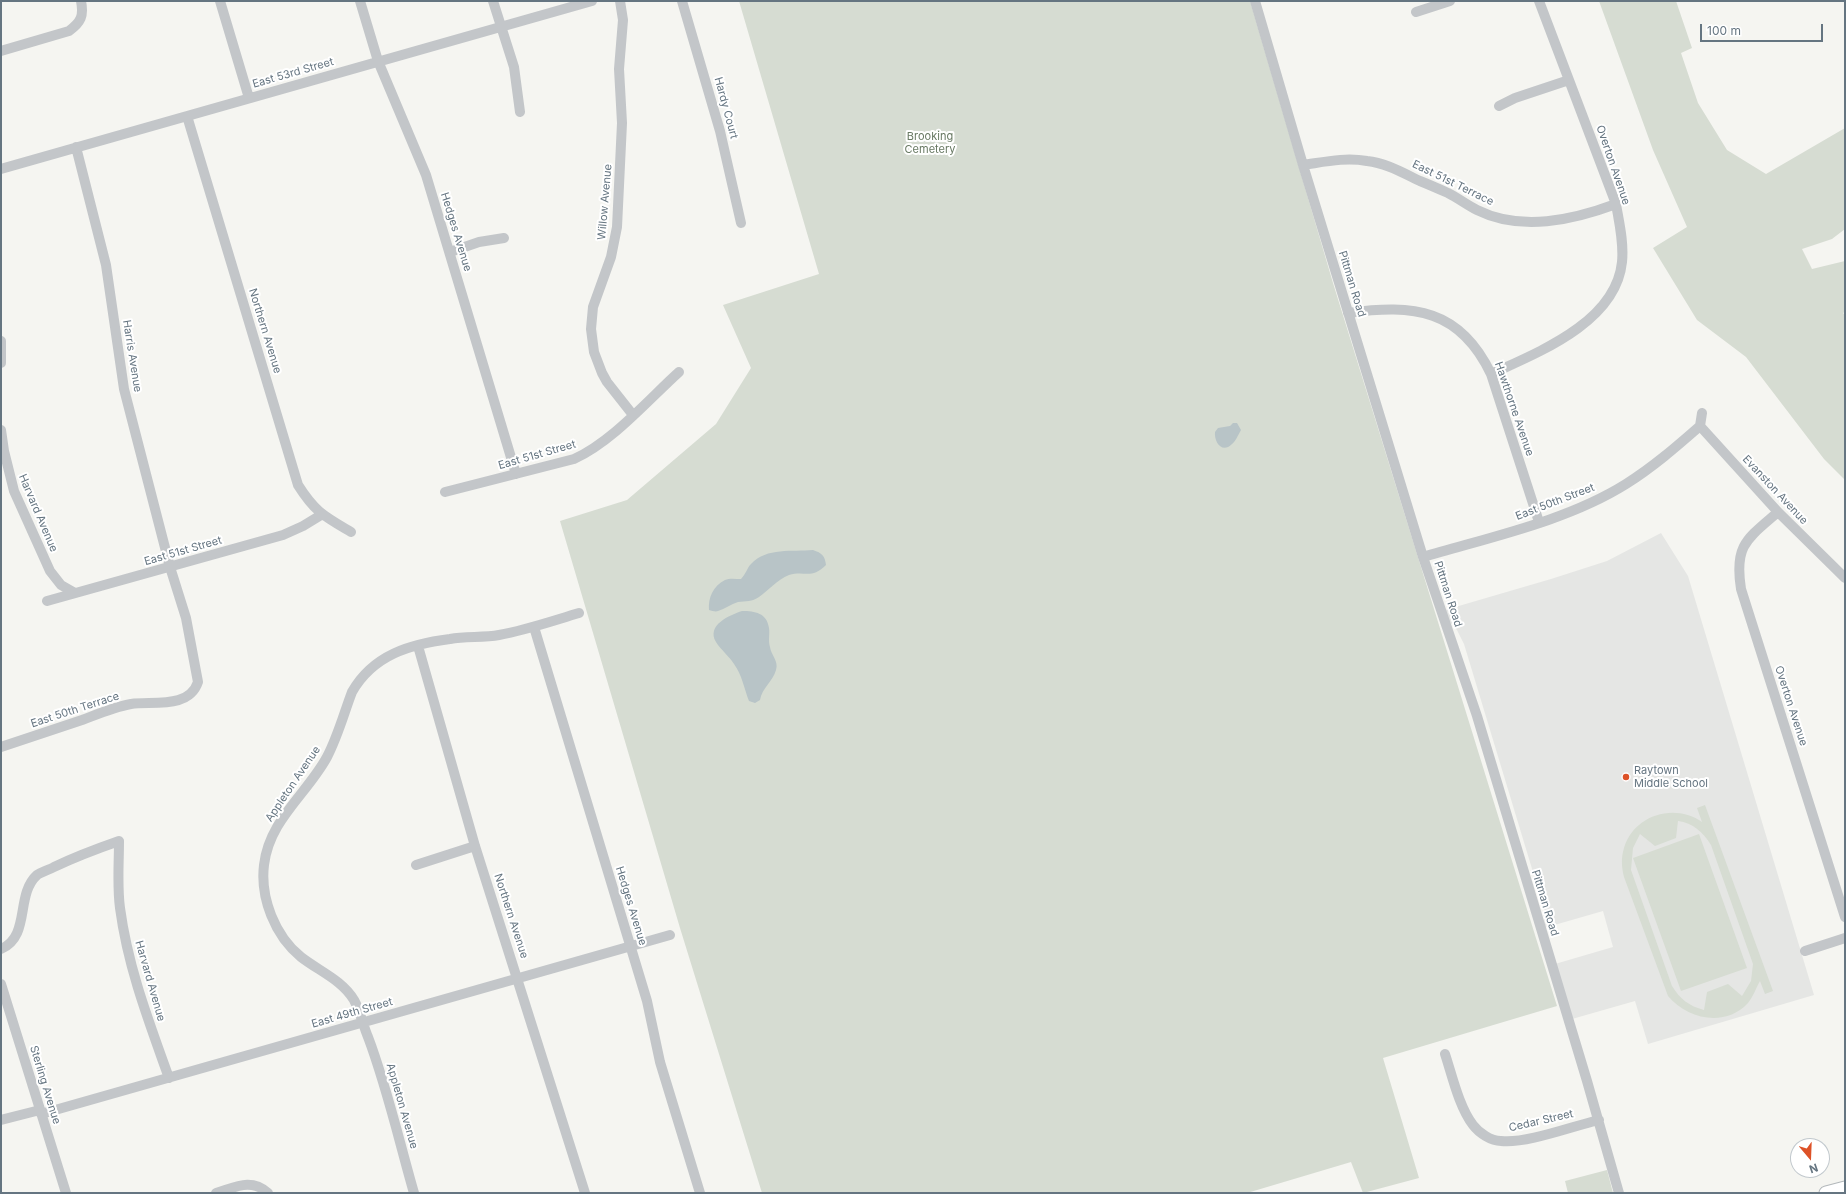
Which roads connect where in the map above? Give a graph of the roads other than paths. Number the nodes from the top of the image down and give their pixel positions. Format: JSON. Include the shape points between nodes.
{"nodes":[{"id":1,"x":81,"y":1,"type":"edge"},
{"id":2,"x":220,"y":1,"type":"edge"},
{"id":3,"x":360,"y":1,"type":"edge"},
{"id":4,"x":492,"y":1,"type":"edge"},
{"id":5,"x":592,"y":1,"type":"edge"},
{"id":6,"x":620,"y":1,"type":"edge"},
{"id":7,"x":682,"y":1,"type":"edge"},
{"id":8,"x":1256,"y":1,"type":"edge"},
{"id":9,"x":1450,"y":1,"type":"edge"},
{"id":10,"x":1539,"y":1,"type":"edge"},
{"id":11,"x":1416,"y":12,"type":"dead end"},
{"id":12,"x":500,"y":26,"type":"junction"},
{"id":13,"x":1,"y":51,"type":"edge"},
{"id":14,"x":378,"y":61,"type":"junction"},
{"id":15,"x":1569,"y":80,"type":"junction"},
{"id":16,"x":249,"y":98,"type":"junction"},
{"id":17,"x":1500,"y":106,"type":"dead end"},
{"id":18,"x":520,"y":112,"type":"dead end"},
{"id":19,"x":187,"y":116,"type":"junction"},
{"id":20,"x":76,"y":147,"type":"junction"},
{"id":21,"x":1303,"y":166,"type":"junction"},
{"id":22,"x":1,"y":168,"type":"edge"},
{"id":23,"x":1616,"y":204,"type":"junction"},
{"id":24,"x":741,"y":223,"type":"dead end"},
{"id":25,"x":504,"y":238,"type":"dead end"},
{"id":26,"x":450,"y":252,"type":"junction"},
{"id":27,"x":1348,"y":313,"type":"junction"},
{"id":28,"x":1,"y":341,"type":"edge"},
{"id":29,"x":1,"y":362,"type":"edge"},
{"id":30,"x":679,"y":372,"type":"dead end"},
{"id":31,"x":1491,"y":374,"type":"junction"},
{"id":32,"x":1702,"y":413,"type":"dead end"},
{"id":33,"x":632,"y":415,"type":"junction"},
{"id":34,"x":1700,"y":426,"type":"junction"},
{"id":35,"x":1,"y":430,"type":"edge"},
{"id":36,"x":516,"y":474,"type":"junction"},
{"id":37,"x":445,"y":492,"type":"dead end"},
{"id":38,"x":1778,"y":512,"type":"junction"},
{"id":39,"x":321,"y":514,"type":"junction"},
{"id":40,"x":1539,"y":522,"type":"junction"},
{"id":41,"x":351,"y":532,"type":"dead end"},
{"id":42,"x":1423,"y":557,"type":"junction"},
{"id":43,"x":170,"y":567,"type":"junction"},
{"id":44,"x":1845,"y":578,"type":"edge"},
{"id":45,"x":75,"y":593,"type":"junction"},
{"id":46,"x":47,"y":601,"type":"dead end"},
{"id":47,"x":579,"y":613,"type":"dead end"},
{"id":48,"x":534,"y":626,"type":"junction"},
{"id":49,"x":418,"y":646,"type":"junction"},
{"id":50,"x":1,"y":747,"type":"edge"},
{"id":51,"x":475,"y":846,"type":"junction"},
{"id":52,"x":416,"y":865,"type":"dead end"},
{"id":53,"x":1845,"y":917,"type":"edge"},
{"id":54,"x":670,"y":935,"type":"dead end"},
{"id":55,"x":1845,"y":938,"type":"edge"},
{"id":56,"x":630,"y":946,"type":"junction"},
{"id":57,"x":1,"y":949,"type":"edge"},
{"id":58,"x":1805,"y":951,"type":"dead end"},
{"id":59,"x":518,"y":978,"type":"junction"},
{"id":60,"x":1,"y":984,"type":"edge"},
{"id":61,"x":362,"y":1022,"type":"junction"},
{"id":62,"x":1445,"y":1054,"type":"dead end"},
{"id":63,"x":169,"y":1078,"type":"junction"},
{"id":64,"x":41,"y":1112,"type":"junction"},
{"id":65,"x":1,"y":1120,"type":"edge"},
{"id":66,"x":1599,"y":1120,"type":"junction"},
{"id":67,"x":265,"y":1191,"type":"edge"},
{"id":68,"x":66,"y":1193,"type":"edge"},
{"id":69,"x":216,"y":1193,"type":"edge"},
{"id":70,"x":414,"y":1193,"type":"edge"},
{"id":71,"x":585,"y":1193,"type":"edge"},
{"id":72,"x":700,"y":1193,"type":"edge"},
{"id":73,"x":1619,"y":1193,"type":"edge"}],
"edges":[{"from":1,"to":13,"type":"street","via":[[83,11],[80,22],[69,30]]},
{"from":2,"to":16,"type":"street"},
{"from":3,"to":14,"type":"street","name":"Hedges Avenue"},
{"from":4,"to":12,"type":"street"},
{"from":5,"to":12,"type":"street","name":"East 53rd Street"},
{"from":6,"to":33,"type":"street","name":"Willow Avenue","via":[[622,20],[619,68],[622,123],[617,227],[612,257],[593,307],[591,329],[594,352],[606,382]]},
{"from":7,"to":24,"type":"street","name":"Hardy Court","via":[[720,131]]},
{"from":8,"to":21,"type":"street","name":"Pittman Road"},
{"from":9,"to":11,"type":"street"},
{"from":10,"to":15,"type":"street","name":"Overton Avenue"},
{"from":12,"to":14,"type":"street","name":"East 53rd Street"},
{"from":12,"to":18,"type":"street","via":[[514,67]]},
{"from":14,"to":16,"type":"street","name":"East 53rd Street"},
{"from":14,"to":26,"type":"street","name":"Hedges Avenue","via":[[426,175]]},
{"from":15,"to":17,"type":"street","via":[[1515,98]]},
{"from":15,"to":23,"type":"street","name":"Overton Avenue"},
{"from":16,"to":19,"type":"street","name":"East 53rd Street"},
{"from":19,"to":20,"type":"street","name":"East 53rd Street"},
{"from":19,"to":39,"type":"street","name":"Northern Avenue","via":[[298,484]]},
{"from":20,"to":22,"type":"street","name":"East 53rd Street"},
{"from":20,"to":43,"type":"street","name":"Harris Avenue","via":[[106,265],[124,389]]},
{"from":21,"to":23,"type":"street","name":"East 51st Terrace","via":[[1344,160],[1366,160],[1382,164],[1478,210],[1514,220],[1544,222],[1568,219]]},
{"from":21,"to":27,"type":"street","name":"Pittman Road"},
{"from":23,"to":31,"type":"street","name":"Overton Avenue","via":[[1622,262],[1617,282],[1607,301],[1592,317],[1571,332],[1540,351]]},
{"from":25,"to":26,"type":"street","via":[[479,242]]},
{"from":26,"to":36,"type":"street","name":"Hedges Avenue"},
{"from":27,"to":31,"type":"street","name":"Hawthorne Avenue","via":[[1397,309],[1419,312],[1440,319],[1460,330],[1469,339],[1483,357]]},
{"from":27,"to":42,"type":"street","name":"Pittman Road"},
{"from":28,"to":29,"type":"street"},
{"from":30,"to":33,"type":"street","name":"East 51st Street"},
{"from":31,"to":40,"type":"street","name":"Hawthorne Avenue"},
{"from":32,"to":34,"type":"street"},
{"from":33,"to":36,"type":"street","name":"East 51st Street","via":[[605,441],[582,455]]},
{"from":34,"to":38,"type":"street","name":"Evanston Avenue"},
{"from":34,"to":40,"type":"street","name":"East 50th Street","via":[[1662,460],[1625,485],[1586,505]]},
{"from":35,"to":45,"type":"street","name":"Harvard Avenue","via":[[14,491],[50,571],[61,584]]},
{"from":36,"to":37,"type":"street","name":"East 51st Street"},
{"from":38,"to":44,"type":"street","name":"Evanston Avenue"},
{"from":38,"to":53,"type":"street","name":"Overton Avenue","via":[[1745,544],[1738,568],[1741,589]]},
{"from":39,"to":41,"type":"street","name":"Northern Avenue"},
{"from":39,"to":43,"type":"street","name":"East 51st Street","via":[[284,535]]},
{"from":40,"to":42,"type":"street","name":"East 50th Street"},
{"from":42,"to":66,"type":"street","name":"Pittman Road","via":[[1476,716]]},
{"from":43,"to":45,"type":"street","name":"East 51st Street"},
{"from":43,"to":50,"type":"street","name":"East 50th Terrace","via":[[192,646],[198,682],[196,689],[184,698],[166,703],[117,708]]},
{"from":45,"to":46,"type":"street","name":"East 51st Street"},
{"from":47,"to":48,"type":"street"},
{"from":48,"to":49,"type":"street","via":[[498,636],[450,639]]},
{"from":48,"to":56,"type":"street","name":"Hedges Avenue"},
{"from":49,"to":51,"type":"street","name":"Northern Avenue"},
{"from":49,"to":61,"type":"street","name":"Appleton Avenue","via":[[381,659],[368,669],[358,682],[327,756],[282,819],[270,842],[264,864],[263,882],[266,896],[281,935],[300,956],[346,988],[355,1002]]},
{"from":51,"to":52,"type":"street"},
{"from":51,"to":59,"type":"street","name":"Northern Avenue"},
{"from":54,"to":56,"type":"street","name":"East 49th Street"},
{"from":55,"to":58,"type":"street"},
{"from":56,"to":59,"type":"street","name":"East 49th Street"},
{"from":56,"to":72,"type":"street","name":"Hedges Avenue","via":[[647,1001],[660,1062]]},
{"from":57,"to":63,"type":"street","name":"Harvard Avenue","via":[[16,935],[21,924],[25,895],[38,875],[82,854],[119,841],[119,906],[128,955]]},
{"from":59,"to":61,"type":"street","name":"East 49th Street"},
{"from":59,"to":71,"type":"street","name":"Northern Avenue"},
{"from":60,"to":64,"type":"street","name":"Sterling Avenue"},
{"from":61,"to":63,"type":"street","name":"East 49th Street"},
{"from":61,"to":70,"type":"street","name":"Appleton Avenue","via":[[376,1058]]},
{"from":62,"to":66,"type":"street","name":"Cedar Street","via":[[1473,1125],[1488,1138],[1515,1142]]},
{"from":63,"to":64,"type":"street","name":"East 49th Street"},
{"from":64,"to":65,"type":"street","name":"East 49th Street"},
{"from":64,"to":68,"type":"street","name":"Sterling Avenue"},
{"from":66,"to":73,"type":"street","name":"Pittman Road"},
{"from":67,"to":69,"type":"street","via":[[259,1185],[245,1184]]}]}
